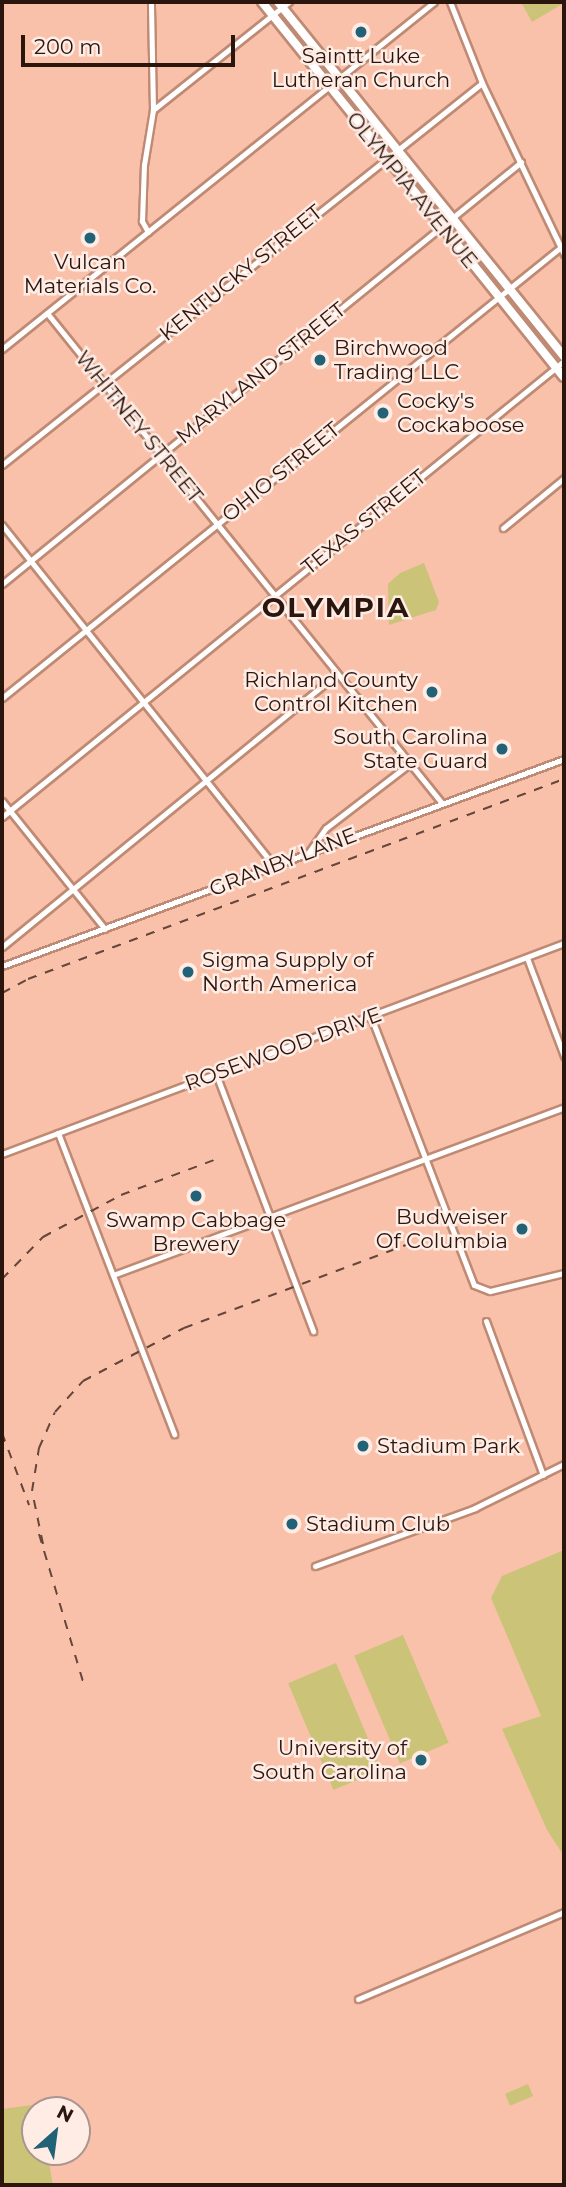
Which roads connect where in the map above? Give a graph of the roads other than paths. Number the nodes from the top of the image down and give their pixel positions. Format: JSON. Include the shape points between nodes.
{"nodes":[{"id":1,"x":151,"y":2,"type":"edge"},
{"id":2,"x":261,"y":2,"type":"edge"},
{"id":3,"x":434,"y":2,"type":"edge"},
{"id":4,"x":450,"y":2,"type":"edge"},
{"id":5,"x":283,"y":4,"type":"edge"},
{"id":6,"x":271,"y":14,"type":"junction"},
{"id":7,"x":338,"y":77,"type":"junction"},
{"id":8,"x":482,"y":83,"type":"junction"},
{"id":9,"x":327,"y":85,"type":"junction"},
{"id":10,"x":153,"y":110,"type":"junction"},
{"id":11,"x":396,"y":149,"type":"junction"},
{"id":12,"x":386,"y":157,"type":"junction"},
{"id":13,"x":521,"y":162,"type":"junction"},
{"id":14,"x":453,"y":220,"type":"junction"},
{"id":15,"x":442,"y":228,"type":"junction"},
{"id":16,"x":148,"y":232,"type":"junction"},
{"id":17,"x":563,"y":251,"type":"edge"},
{"id":18,"x":510,"y":289,"type":"junction"},
{"id":19,"x":498,"y":298,"type":"junction"},
{"id":20,"x":47,"y":313,"type":"junction"},
{"id":21,"x":2,"y":349,"type":"edge"},
{"id":22,"x":562,"y":357,"type":"edge"},
{"id":23,"x":564,"y":377,"type":"edge"},
{"id":24,"x":103,"y":384,"type":"junction"},
{"id":25,"x":160,"y":453,"type":"junction"},
{"id":26,"x":2,"y":465,"type":"edge"},
{"id":27,"x":564,"y":478,"type":"edge"},
{"id":28,"x":217,"y":524,"type":"junction"},
{"id":29,"x":2,"y":526,"type":"edge"},
{"id":30,"x":503,"y":528,"type":"dead end"},
{"id":31,"x":30,"y":561,"type":"junction"},
{"id":32,"x":2,"y":584,"type":"edge"},
{"id":33,"x":272,"y":595,"type":"junction"},
{"id":34,"x":85,"y":631,"type":"junction"},
{"id":35,"x":336,"y":675,"type":"junction"},
{"id":36,"x":2,"y":698,"type":"edge"},
{"id":37,"x":143,"y":700,"type":"junction"},
{"id":38,"x":564,"y":759,"type":"edge"},
{"id":39,"x":408,"y":765,"type":"junction"},
{"id":40,"x":208,"y":782,"type":"junction"},
{"id":41,"x":2,"y":801,"type":"edge"},
{"id":42,"x":441,"y":803,"type":"junction"},
{"id":43,"x":10,"y":811,"type":"junction"},
{"id":44,"x":2,"y":817,"type":"edge"},
{"id":45,"x":309,"y":853,"type":"junction"},
{"id":46,"x":274,"y":866,"type":"junction"},
{"id":47,"x":75,"y":891,"type":"junction"},
{"id":48,"x":105,"y":929,"type":"junction"},
{"id":49,"x":564,"y":943,"type":"edge"},
{"id":50,"x":2,"y":947,"type":"edge"},
{"id":51,"x":527,"y":958,"type":"junction"},
{"id":52,"x":2,"y":966,"type":"edge"},
{"id":53,"x":371,"y":1017,"type":"junction"},
{"id":54,"x":564,"y":1056,"type":"edge"},
{"id":55,"x":216,"y":1074,"type":"junction"},
{"id":56,"x":564,"y":1108,"type":"edge"},
{"id":57,"x":58,"y":1133,"type":"junction"},
{"id":58,"x":2,"y":1154,"type":"edge"},
{"id":59,"x":424,"y":1160,"type":"junction"},
{"id":60,"x":270,"y":1217,"type":"junction"},
{"id":61,"x":564,"y":1273,"type":"edge"},
{"id":62,"x":113,"y":1275,"type":"junction"},
{"id":63,"x":486,"y":1321,"type":"dead end"},
{"id":64,"x":313,"y":1331,"type":"dead end"},
{"id":65,"x":174,"y":1434,"type":"dead end"},
{"id":66,"x":564,"y":1464,"type":"edge"},
{"id":67,"x":543,"y":1475,"type":"junction"},
{"id":68,"x":315,"y":1566,"type":"dead end"},
{"id":69,"x":564,"y":1912,"type":"edge"},
{"id":70,"x":358,"y":1999,"type":"dead end"}],
"edges":[{"from":1,"to":10,"type":"street"},
{"from":2,"to":6,"type":"main road","name":"OLYMPIA AVENUE"},
{"from":3,"to":7,"type":"street"},
{"from":4,"to":8,"type":"street"},
{"from":5,"to":6,"type":"street"},
{"from":5,"to":7,"type":"main road","name":"OLYMPIA AVENUE"},
{"from":6,"to":9,"type":"main road","name":"OLYMPIA AVENUE"},
{"from":6,"to":10,"type":"street"},
{"from":7,"to":9,"type":"street"},
{"from":7,"to":11,"type":"main road","name":"OLYMPIA AVENUE"},
{"from":8,"to":11,"type":"street","name":"KENTUCKY STREET"},
{"from":8,"to":13,"type":"street"},
{"from":9,"to":12,"type":"main road","name":"OLYMPIA AVENUE"},
{"from":9,"to":16,"type":"street"},
{"from":10,"to":16,"type":"street","via":[[144,165],[142,220]]},
{"from":11,"to":12,"type":"street","name":"KENTUCKY STREET"},
{"from":11,"to":14,"type":"main road","name":"OLYMPIA AVENUE"},
{"from":12,"to":15,"type":"main road","name":"OLYMPIA AVENUE"},
{"from":12,"to":24,"type":"street","name":"KENTUCKY STREET"},
{"from":13,"to":14,"type":"street","name":"MARYLAND STREET"},
{"from":13,"to":17,"type":"street"},
{"from":14,"to":15,"type":"street","name":"MARYLAND STREET"},
{"from":14,"to":18,"type":"main road","name":"OLYMPIA AVENUE"},
{"from":15,"to":19,"type":"main road","name":"OLYMPIA AVENUE"},
{"from":15,"to":25,"type":"street","name":"MARYLAND STREET"},
{"from":16,"to":20,"type":"street"},
{"from":17,"to":18,"type":"street","name":"OHIO STREET"},
{"from":18,"to":19,"type":"street","name":"OHIO STREET"},
{"from":18,"to":22,"type":"main road","name":"OLYMPIA AVENUE"},
{"from":19,"to":22,"type":"main road","name":"OLYMPIA AVENUE"},
{"from":19,"to":28,"type":"street","name":"OHIO STREET"},
{"from":20,"to":21,"type":"street"},
{"from":20,"to":24,"type":"street","name":"WHITNEY STREET"},
{"from":22,"to":23,"type":"main road","name":"OLYMPIA AVENUE"},
{"from":22,"to":33,"type":"street","name":"TEXAS STREET"},
{"from":24,"to":25,"type":"street","name":"WHITNEY STREET"},
{"from":24,"to":26,"type":"street","name":"KENTUCKY STREET"},
{"from":25,"to":28,"type":"street","name":"WHITNEY STREET"},
{"from":25,"to":31,"type":"street","name":"MARYLAND STREET"},
{"from":27,"to":30,"type":"street"},
{"from":28,"to":33,"type":"street","name":"WHITNEY STREET"},
{"from":28,"to":34,"type":"street","name":"OHIO STREET"},
{"from":29,"to":31,"type":"street"},
{"from":31,"to":32,"type":"street","name":"MARYLAND STREET"},
{"from":31,"to":34,"type":"street"},
{"from":33,"to":35,"type":"street","name":"WHITNEY STREET"},
{"from":33,"to":37,"type":"street","name":"TEXAS STREET"},
{"from":34,"to":36,"type":"street","name":"OHIO STREET"},
{"from":34,"to":37,"type":"street"},
{"from":35,"to":39,"type":"street","name":"WHITNEY STREET"},
{"from":35,"to":40,"type":"street"},
{"from":37,"to":40,"type":"street"},
{"from":37,"to":43,"type":"street","name":"TEXAS STREET"},
{"from":38,"to":42,"type":"street","name":"GRANBY LANE"},
{"from":39,"to":42,"type":"street","name":"WHITNEY STREET"},
{"from":39,"to":45,"type":"street","via":[[326,828]]},
{"from":40,"to":46,"type":"street"},
{"from":40,"to":47,"type":"street"},
{"from":41,"to":43,"type":"street"},
{"from":42,"to":45,"type":"street","name":"GRANBY LANE"},
{"from":43,"to":44,"type":"street","name":"TEXAS STREET"},
{"from":43,"to":47,"type":"street"},
{"from":45,"to":46,"type":"street","name":"GRANBY LANE"},
{"from":46,"to":48,"type":"street","name":"GRANBY LANE"},
{"from":47,"to":48,"type":"street"},
{"from":47,"to":50,"type":"street"},
{"from":48,"to":52,"type":"street","name":"GRANBY LANE"},
{"from":49,"to":51,"type":"street","name":"ROSEWOOD DRIVE"},
{"from":51,"to":53,"type":"street","name":"ROSEWOOD DRIVE"},
{"from":51,"to":54,"type":"street"},
{"from":53,"to":55,"type":"street","name":"ROSEWOOD DRIVE"},
{"from":53,"to":59,"type":"street"},
{"from":55,"to":57,"type":"street","name":"ROSEWOOD DRIVE"},
{"from":55,"to":60,"type":"street"},
{"from":56,"to":59,"type":"street"},
{"from":57,"to":58,"type":"street","name":"ROSEWOOD DRIVE"},
{"from":57,"to":62,"type":"street"},
{"from":59,"to":60,"type":"street"},
{"from":59,"to":61,"type":"street","via":[[470,1279],[481,1290]]},
{"from":60,"to":62,"type":"street"},
{"from":60,"to":64,"type":"street"},
{"from":62,"to":65,"type":"street"},
{"from":63,"to":67,"type":"street"},
{"from":66,"to":67,"type":"street"},
{"from":67,"to":68,"type":"street","via":[[475,1508]]},
{"from":69,"to":70,"type":"street"}]}
